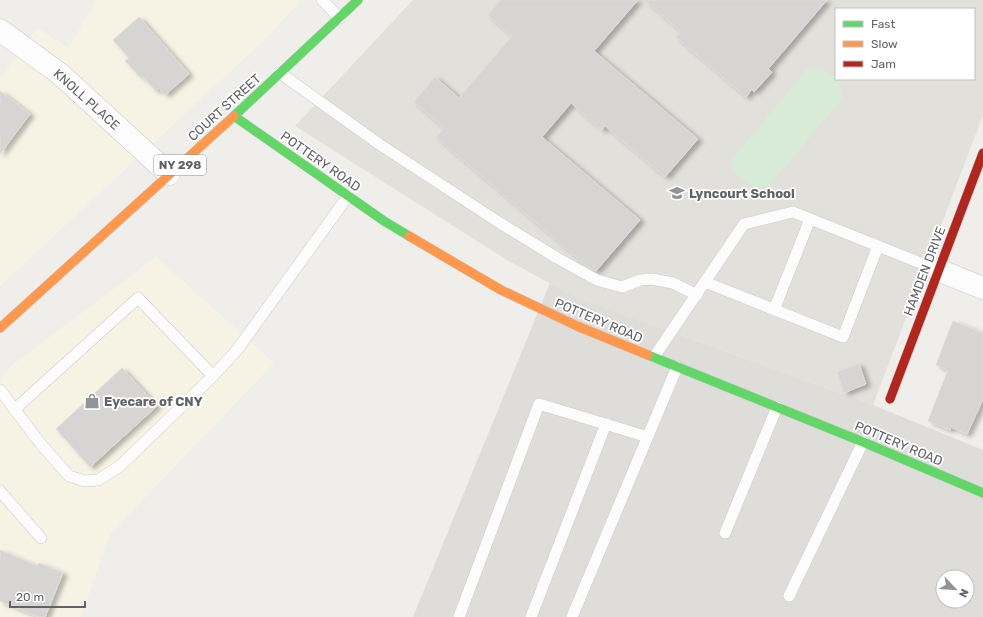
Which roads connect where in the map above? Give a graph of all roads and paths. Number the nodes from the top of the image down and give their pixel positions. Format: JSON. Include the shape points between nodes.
{"nodes":[{"id":1,"x":322,"y":0,"type":"edge"},
{"id":2,"x":358,"y":0,"type":"edge"},
{"id":3,"x":340,"y":18,"type":"junction"},
{"id":4,"x":0,"y":30,"type":"edge"},
{"id":5,"x":280,"y":73,"type":"junction"},
{"id":6,"x":234,"y":116,"type":"junction"},
{"id":7,"x":983,"y":153,"type":"edge"},
{"id":8,"x":169,"y":174,"type":"junction"},
{"id":9,"x":348,"y":196,"type":"junction"},
{"id":10,"x":810,"y":219,"type":"junction"},
{"id":11,"x":878,"y":246,"type":"junction"},
{"id":12,"x":938,"y":270,"type":"junction"},
{"id":13,"x":705,"y":282,"type":"junction"},
{"id":14,"x":983,"y":288,"type":"edge"},
{"id":15,"x":696,"y":295,"type":"junction"},
{"id":16,"x":774,"y":310,"type":"junction"},
{"id":17,"x":0,"y":328,"type":"edge"},
{"id":18,"x":654,"y":357,"type":"junction"},
{"id":19,"x":677,"y":367,"type":"junction"},
{"id":20,"x":213,"y":376,"type":"junction"},
{"id":21,"x":0,"y":390,"type":"edge"},
{"id":22,"x":890,"y":399,"type":"dead end"},
{"id":23,"x":777,"y":407,"type":"junction"},
{"id":24,"x":15,"y":408,"type":"junction"},
{"id":25,"x":606,"y":424,"type":"junction"},
{"id":26,"x":648,"y":437,"type":"junction"},
{"id":27,"x":863,"y":442,"type":"junction"},
{"id":28,"x":0,"y":492,"type":"edge"},
{"id":29,"x":983,"y":493,"type":"edge"},
{"id":30,"x":725,"y":533,"type":"dead end"},
{"id":31,"x":41,"y":538,"type":"dead end"},
{"id":32,"x":789,"y":596,"type":"dead end"},
{"id":33,"x":459,"y":617,"type":"edge"},
{"id":34,"x":531,"y":617,"type":"edge"},
{"id":35,"x":572,"y":617,"type":"edge"}],
"edges":[{"from":1,"to":3,"type":"lane"},
{"from":2,"to":3,"type":"street","name":"COURT STREET","number":"NY 298"},
{"from":3,"to":5,"type":"street","name":"COURT STREET","number":"NY 298"},
{"from":4,"to":8,"type":"street","name":"KNOLL PLACE","via":[[60,74]]},
{"from":5,"to":6,"type":"street","name":"COURT STREET","number":"NY 298"},
{"from":5,"to":15,"type":"lane","via":[[379,144],[500,223],[598,280],[622,287],[640,280],[652,279],[673,283]]},
{"from":6,"to":8,"type":"street","name":"COURT STREET","number":"NY 298"},
{"from":6,"to":9,"type":"street","name":"POTTERY ROAD"},
{"from":7,"to":12,"type":"street","name":"HAMDEN DRIVE"},
{"from":8,"to":17,"type":"street","name":"COURT STREET","number":"NY 298"},
{"from":9,"to":18,"type":"street","name":"POTTERY ROAD","via":[[384,221],[501,290],[577,326]]},
{"from":9,"to":20,"type":"lane","via":[[237,350]]},
{"from":10,"to":11,"type":"lane"},
{"from":10,"to":13,"type":"lane","via":[[793,212],[744,224]]},
{"from":10,"to":16,"type":"lane"},
{"from":11,"to":12,"type":"lane"},
{"from":11,"to":16,"type":"lane","via":[[843,336]]},
{"from":12,"to":14,"type":"street"},
{"from":12,"to":22,"type":"street","name":"HAMDEN DRIVE"},
{"from":13,"to":15,"type":"lane"},
{"from":13,"to":16,"type":"lane"},
{"from":15,"to":18,"type":"lane"},
{"from":18,"to":19,"type":"street","name":"POTTERY ROAD"},
{"from":19,"to":23,"type":"street","name":"POTTERY ROAD"},
{"from":19,"to":26,"type":"lane"},
{"from":20,"to":24,"type":"lane","via":[[120,466],[98,480],[84,481],[69,476],[40,443]]},
{"from":20,"to":24,"type":"lane","via":[[138,298]]},
{"from":21,"to":24,"type":"lane"},
{"from":23,"to":27,"type":"street","name":"POTTERY ROAD"},
{"from":23,"to":30,"type":"lane"},
{"from":25,"to":26,"type":"lane"},
{"from":25,"to":33,"type":"lane","via":[[539,404]]},
{"from":25,"to":34,"type":"lane"},
{"from":26,"to":35,"type":"lane"},
{"from":27,"to":29,"type":"street","name":"POTTERY ROAD"},
{"from":27,"to":32,"type":"lane"},
{"from":28,"to":31,"type":"lane"}]}
